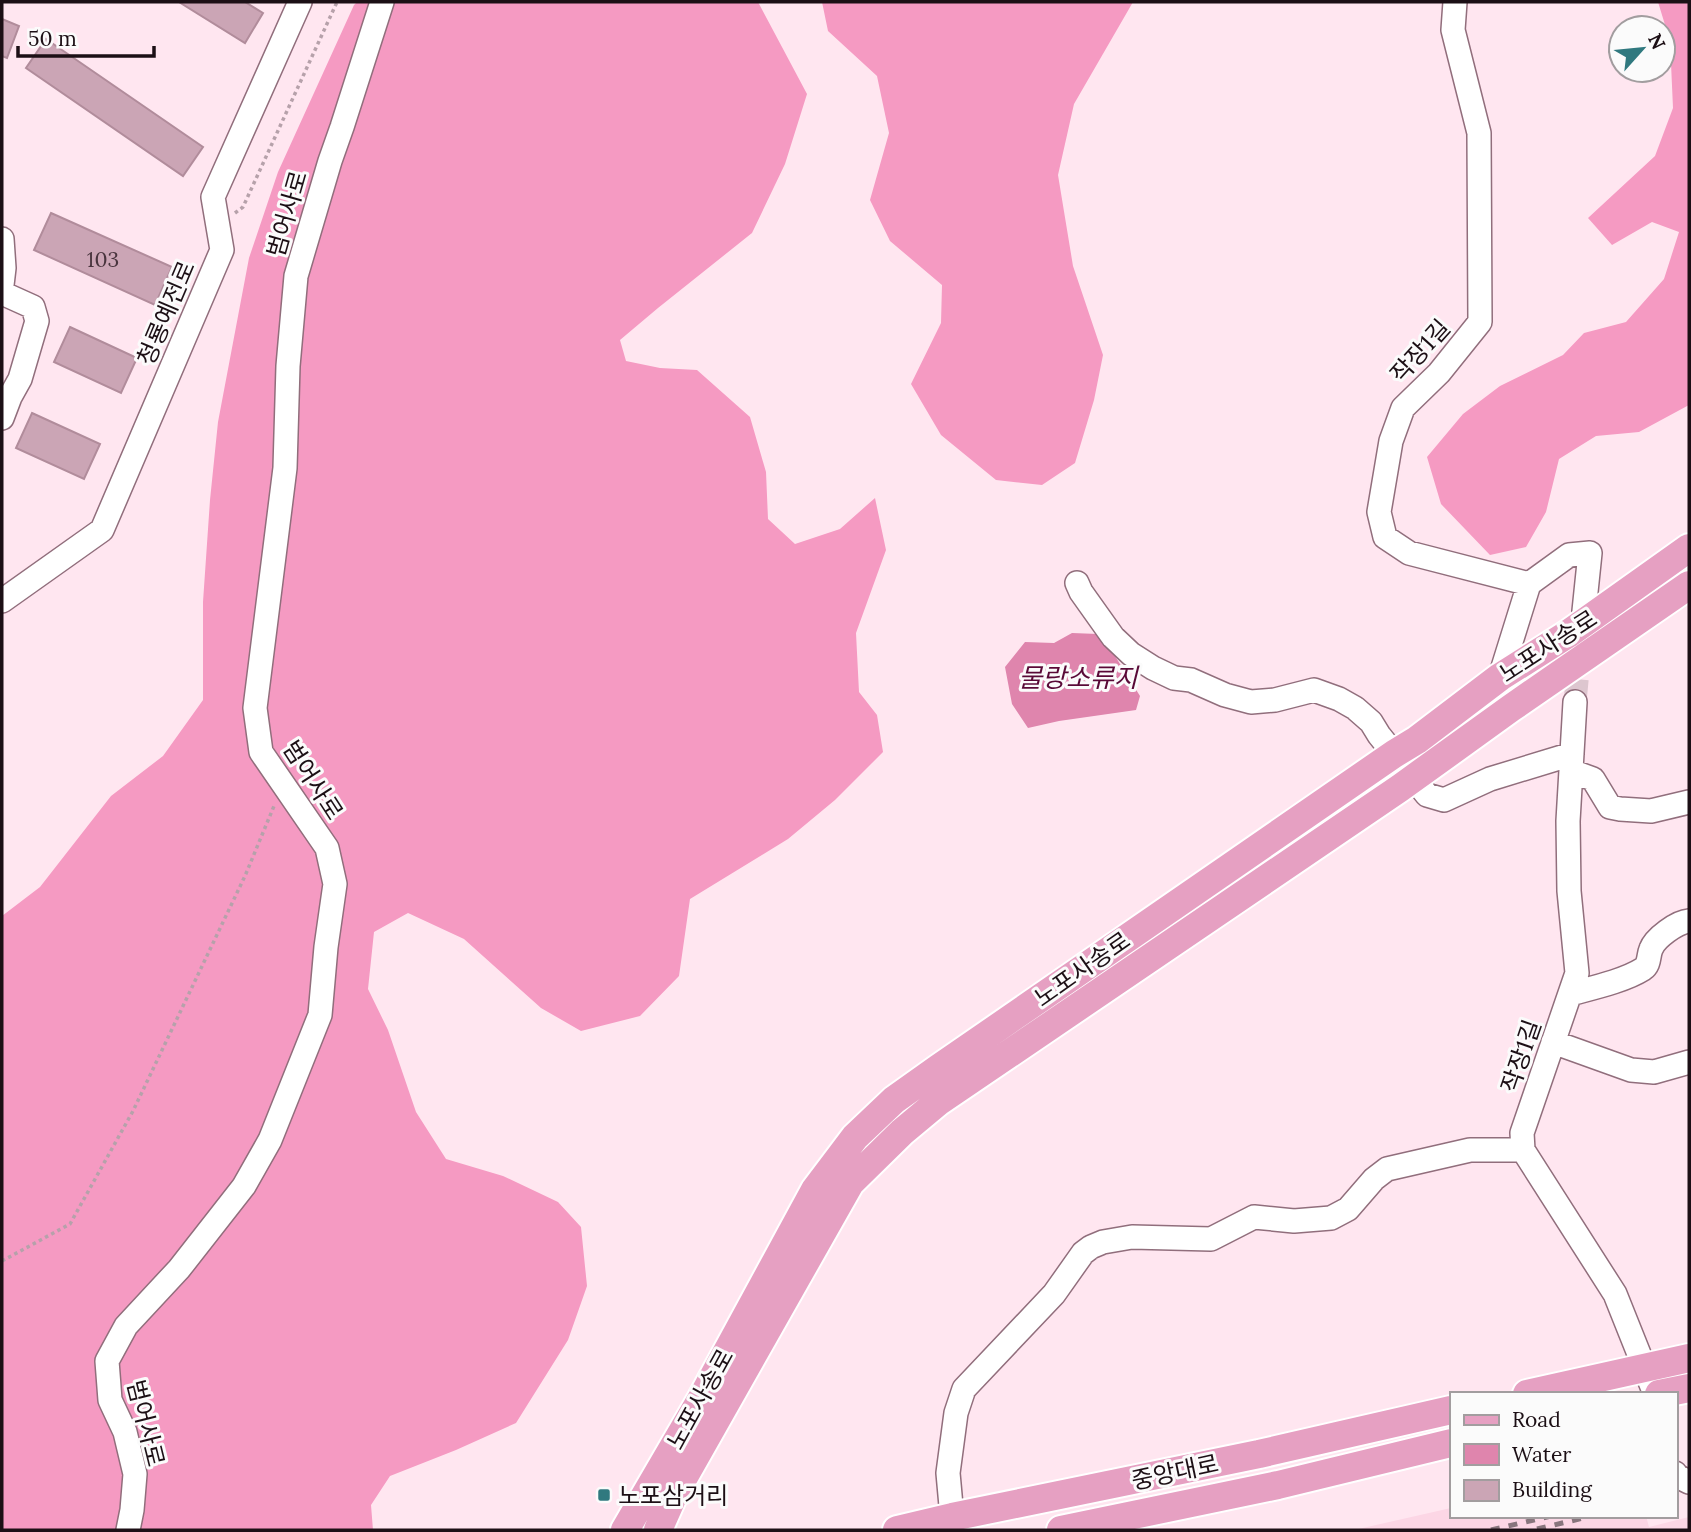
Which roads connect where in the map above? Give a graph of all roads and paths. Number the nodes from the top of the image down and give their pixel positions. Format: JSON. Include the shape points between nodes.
{"nodes":[{"id":1,"x":300,"y":2,"type":"edge"},
{"id":2,"x":338,"y":2,"type":"edge"},
{"id":3,"x":382,"y":2,"type":"edge"},
{"id":4,"x":1455,"y":2,"type":"edge"},
{"id":5,"x":219,"y":229,"type":"junction"},
{"id":6,"x":2,"y":240,"type":"edge"},
{"id":7,"x":2,"y":285,"type":"edge"},
{"id":8,"x":2,"y":293,"type":"edge"},
{"id":9,"x":4,"y":402,"type":"edge"},
{"id":10,"x":1689,"y":548,"type":"edge"},
{"id":11,"x":1077,"y":583,"type":"dead end"},
{"id":12,"x":1529,"y":584,"type":"junction"},
{"id":13,"x":1689,"y":585,"type":"edge"},
{"id":14,"x":2,"y":601,"type":"edge"},
{"id":15,"x":1584,"y":611,"type":"dead end"},
{"id":16,"x":1500,"y":677,"type":"junction"},
{"id":17,"x":1574,"y":702,"type":"tunnel mouth"},
{"id":18,"x":1511,"y":708,"type":"junction"},
{"id":19,"x":1394,"y":754,"type":"junction"},
{"id":20,"x":1571,"y":763,"type":"junction"},
{"id":21,"x":1413,"y":779,"type":"junction"},
{"id":22,"x":283,"y":784,"type":"junction"},
{"id":23,"x":1689,"y":802,"type":"edge"},
{"id":24,"x":1689,"y":921,"type":"edge"},
{"id":25,"x":1570,"y":994,"type":"junction"},
{"id":26,"x":1553,"y":1042,"type":"junction"},
{"id":27,"x":1689,"y":1062,"type":"edge"},
{"id":28,"x":1523,"y":1150,"type":"junction"},
{"id":29,"x":2,"y":1261,"type":"edge"},
{"id":30,"x":1689,"y":1358,"type":"edge"},
{"id":31,"x":1645,"y":1367,"type":"junction"},
{"id":32,"x":1689,"y":1388,"type":"edge"},
{"id":33,"x":1536,"y":1392,"type":"edge"},
{"id":34,"x":1656,"y":1392,"type":"edge"},
{"id":35,"x":1668,"y":1392,"type":"edge"},
{"id":36,"x":1450,"y":1410,"type":"edge"},
{"id":37,"x":1450,"y":1443,"type":"edge"},
{"id":38,"x":673,"y":1496,"type":"junction"},
{"id":39,"x":952,"y":1517,"type":"junction"},
{"id":40,"x":128,"y":1530,"type":"edge"},
{"id":41,"x":625,"y":1530,"type":"edge"},
{"id":42,"x":658,"y":1530,"type":"edge"},
{"id":43,"x":675,"y":1530,"type":"edge"},
{"id":44,"x":897,"y":1530,"type":"edge"},
{"id":45,"x":1061,"y":1530,"type":"edge"}],
"edges":[{"from":1,"to":5,"type":"street","name":"청룡예전로","via":[[213,197]]},
{"from":2,"to":5,"type":"path","via":[[243,206]]},
{"from":3,"to":22,"type":"street","name":"범어사로","via":[[296,276],[285,468],[255,708],[261,752]]},
{"from":4,"to":12,"type":"street","name":"작장1길","via":[[1453,30],[1479,134],[1480,322],[1403,408],[1391,441],[1379,512],[1385,537],[1409,553]]},
{"from":5,"to":14,"type":"street","name":"청룡예전로","via":[[222,250],[102,530]]},
{"from":6,"to":7,"type":"street"},
{"from":8,"to":9,"type":"street","via":[[33,307],[37,321],[20,379]]},
{"from":10,"to":16,"type":"main road","name":"노포사송로","via":[[1568,635]]},
{"from":11,"to":19,"type":"street","via":[[1113,637],[1153,668],[1251,702],[1314,690],[1339,698],[1371,722]]},
{"from":12,"to":15,"type":"street","via":[[1569,555],[1590,553]]},
{"from":12,"to":16,"type":"street"},
{"from":13,"to":18,"type":"main road","name":"노포사송로"},
{"from":16,"to":18,"type":"street"},
{"from":16,"to":19,"type":"main road","name":"노포사송로"},
{"from":17,"to":20,"type":"street","name":"작장1길"},
{"from":18,"to":21,"type":"main road","name":"노포사송로"},
{"from":19,"to":21,"type":"street"},
{"from":19,"to":41,"type":"main road","name":"노포사송로","via":[[939,1068],[894,1100],[855,1137],[815,1190]]},
{"from":20,"to":21,"type":"street","via":[[1490,779],[1444,800],[1427,795]]},
{"from":20,"to":23,"type":"street","via":[[1593,779],[1610,807],[1651,811]]},
{"from":20,"to":25,"type":"street","name":"작장1길","via":[[1569,891],[1577,973]]},
{"from":21,"to":38,"type":"main road","name":"노포사송로","via":[[938,1102],[902,1132],[850,1183]]},
{"from":22,"to":29,"type":"path","via":[[245,876],[139,1098],[70,1224]]},
{"from":22,"to":40,"type":"street","name":"범어사로","via":[[327,848],[335,884],[320,1015],[270,1140],[244,1185],[178,1269],[125,1326],[107,1362],[110,1400],[125,1432],[135,1474]]},
{"from":24,"to":25,"type":"street","via":[[1681,922],[1651,946],[1643,968]]},
{"from":25,"to":26,"type":"street","name":"작장1길"},
{"from":26,"to":27,"type":"street","via":[[1631,1070],[1654,1072]]},
{"from":26,"to":28,"type":"street","name":"작장1길","via":[[1522,1133]]},
{"from":28,"to":31,"type":"street","via":[[1615,1294]]},
{"from":28,"to":39,"type":"street","via":[[1470,1150],[1387,1169],[1348,1209],[1331,1218],[1294,1222],[1254,1217],[1211,1238],[1132,1237],[1091,1247],[1054,1294],[964,1389],[947,1472]]},
{"from":30,"to":31,"type":"main road"},
{"from":31,"to":33,"type":"main road"},
{"from":31,"to":34,"type":"street"},
{"from":32,"to":35,"type":"main road"},
{"from":36,"to":39,"type":"main road","name":"중앙대로"},
{"from":37,"to":45,"type":"main road","name":"중앙대로"},
{"from":38,"to":42,"type":"main road","name":"노포사송로"},
{"from":38,"to":43,"type":"main road"},
{"from":39,"to":44,"type":"main road","name":"중앙대로"}]}
